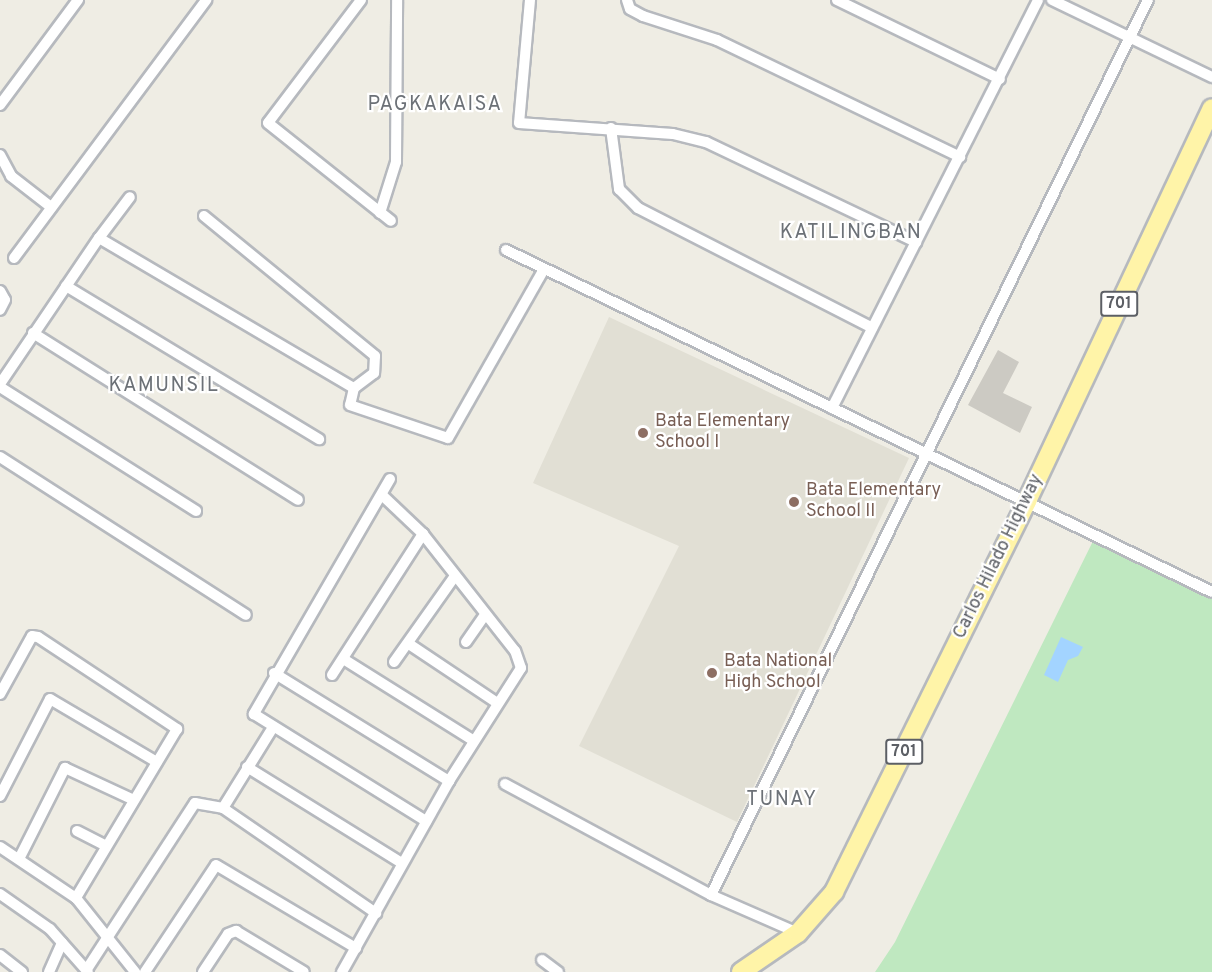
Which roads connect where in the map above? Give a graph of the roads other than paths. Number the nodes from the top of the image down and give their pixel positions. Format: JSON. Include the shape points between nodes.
{"nodes":[{"id":1,"x":78,"y":0,"type":"edge"},
{"id":2,"x":206,"y":0,"type":"edge"},
{"id":3,"x":361,"y":0,"type":"edge"},
{"id":4,"x":397,"y":0,"type":"edge"},
{"id":5,"x":530,"y":0,"type":"edge"},
{"id":6,"x":627,"y":0,"type":"edge"},
{"id":7,"x":837,"y":0,"type":"edge"},
{"id":8,"x":1038,"y":0,"type":"edge"},
{"id":9,"x":1052,"y":0,"type":"edge"},
{"id":10,"x":1149,"y":0,"type":"edge"},
{"id":11,"x":1131,"y":38,"type":"junction"},
{"id":12,"x":1212,"y":77,"type":"edge"},
{"id":13,"x":1000,"y":79,"type":"junction"},
{"id":14,"x":0,"y":105,"type":"edge"},
{"id":15,"x":1212,"y":108,"type":"edge"},
{"id":16,"x":611,"y":128,"type":"junction"},
{"id":17,"x":0,"y":154,"type":"edge"},
{"id":18,"x":960,"y":157,"type":"junction"},
{"id":19,"x":130,"y":197,"type":"dead end"},
{"id":20,"x":51,"y":207,"type":"junction"},
{"id":21,"x":380,"y":213,"type":"junction"},
{"id":22,"x":204,"y":216,"type":"dead end"},
{"id":23,"x":391,"y":221,"type":"dead end"},
{"id":24,"x":99,"y":238,"type":"junction"},
{"id":25,"x":916,"y":242,"type":"junction"},
{"id":26,"x":506,"y":250,"type":"dead end"},
{"id":27,"x":14,"y":258,"type":"dead end"},
{"id":28,"x":543,"y":271,"type":"junction"},
{"id":29,"x":66,"y":286,"type":"junction"},
{"id":30,"x":0,"y":291,"type":"edge"},
{"id":31,"x":0,"y":310,"type":"edge"},
{"id":32,"x":872,"y":328,"type":"junction"},
{"id":33,"x":33,"y":333,"type":"junction"},
{"id":34,"x":0,"y":386,"type":"edge"},
{"id":35,"x":354,"y":388,"type":"junction"},
{"id":36,"x":832,"y":408,"type":"junction"},
{"id":37,"x":320,"y":439,"type":"dead end"},
{"id":38,"x":926,"y":454,"type":"junction"},
{"id":39,"x":0,"y":457,"type":"edge"},
{"id":40,"x":390,"y":479,"type":"dead end"},
{"id":41,"x":383,"y":496,"type":"junction"},
{"id":42,"x":298,"y":500,"type":"dead end"},
{"id":43,"x":1027,"y":501,"type":"junction"},
{"id":44,"x":196,"y":511,"type":"dead end"},
{"id":45,"x":423,"y":534,"type":"junction"},
{"id":46,"x":455,"y":576,"type":"junction"},
{"id":47,"x":1212,"y":592,"type":"edge"},
{"id":48,"x":246,"y":615,"type":"dead end"},
{"id":49,"x":485,"y":615,"type":"junction"},
{"id":50,"x":466,"y":642,"type":"dead end"},
{"id":51,"x":409,"y":644,"type":"junction"},
{"id":52,"x":345,"y":660,"type":"junction"},
{"id":53,"x":394,"y":662,"type":"dead end"},
{"id":54,"x":274,"y":673,"type":"junction"},
{"id":55,"x":332,"y":675,"type":"dead end"},
{"id":56,"x":0,"y":694,"type":"edge"},
{"id":57,"x":498,"y":703,"type":"junction"},
{"id":58,"x":272,"y":729,"type":"junction"},
{"id":59,"x":474,"y":741,"type":"junction"},
{"id":60,"x":157,"y":762,"type":"junction"},
{"id":61,"x":247,"y":766,"type":"junction"},
{"id":62,"x":449,"y":781,"type":"junction"},
{"id":63,"x":504,"y":784,"type":"dead end"},
{"id":64,"x":0,"y":796,"type":"edge"},
{"id":65,"x":134,"y":800,"type":"junction"},
{"id":66,"x":223,"y":808,"type":"junction"},
{"id":67,"x":426,"y":821,"type":"junction"},
{"id":68,"x":77,"y":831,"type":"dead end"},
{"id":69,"x":106,"y":846,"type":"junction"},
{"id":70,"x":0,"y":847,"type":"edge"},
{"id":71,"x":20,"y":857,"type":"junction"},
{"id":72,"x":402,"y":863,"type":"junction"},
{"id":73,"x":0,"y":894,"type":"edge"},
{"id":74,"x":711,"y":896,"type":"junction"},
{"id":75,"x":76,"y":898,"type":"junction"},
{"id":76,"x":376,"y":913,"type":"junction"},
{"id":77,"x":798,"y":933,"type":"junction"},
{"id":78,"x":109,"y":938,"type":"junction"},
{"id":79,"x":62,"y":943,"type":"junction"},
{"id":80,"x":356,"y":948,"type":"junction"},
{"id":81,"x":0,"y":956,"type":"edge"},
{"id":82,"x":542,"y":960,"type":"dead end"},
{"id":83,"x":88,"y":971,"type":"edge"},
{"id":84,"x":22,"y":972,"type":"edge"},
{"id":85,"x":49,"y":972,"type":"edge"},
{"id":86,"x":135,"y":972,"type":"edge"},
{"id":87,"x":145,"y":972,"type":"edge"},
{"id":88,"x":203,"y":972,"type":"edge"},
{"id":89,"x":304,"y":972,"type":"edge"},
{"id":90,"x":342,"y":972,"type":"edge"},
{"id":91,"x":558,"y":972,"type":"edge"},
{"id":92,"x":741,"y":972,"type":"edge"}],
"edges":[{"from":1,"to":14,"type":"street"},
{"from":2,"to":20,"type":"street"},
{"from":3,"to":21,"type":"street","via":[[268,123]]},
{"from":4,"to":21,"type":"street","via":[[396,162]]},
{"from":5,"to":16,"type":"street","via":[[519,123]]},
{"from":6,"to":18,"type":"street","via":[[630,9],[643,16],[717,40]]},
{"from":7,"to":13,"type":"street"},
{"from":8,"to":13,"type":"street"},
{"from":9,"to":11,"type":"street"},
{"from":10,"to":11,"type":"street"},
{"from":11,"to":12,"type":"street"},
{"from":11,"to":38,"type":"street"},
{"from":13,"to":18,"type":"street"},
{"from":15,"to":43,"type":"main road","name":"Carlos Hilado Highway","number":"701"},
{"from":16,"to":25,"type":"street","via":[[674,134],[706,142]]},
{"from":16,"to":32,"type":"street","via":[[619,189],[639,208]]},
{"from":17,"to":20,"type":"street","via":[[11,176]]},
{"from":18,"to":25,"type":"street"},
{"from":19,"to":24,"type":"street"},
{"from":20,"to":27,"type":"street"},
{"from":21,"to":23,"type":"street"},
{"from":22,"to":35,"type":"street","via":[[375,356],[374,373]]},
{"from":24,"to":29,"type":"street"},
{"from":24,"to":35,"type":"street"},
{"from":25,"to":32,"type":"street"},
{"from":26,"to":28,"type":"street"},
{"from":28,"to":35,"type":"street","via":[[448,438],[350,405]]},
{"from":28,"to":36,"type":"street"},
{"from":29,"to":33,"type":"street"},
{"from":29,"to":37,"type":"street"},
{"from":30,"to":31,"type":"street","via":[[5,300]]},
{"from":32,"to":36,"type":"street"},
{"from":33,"to":34,"type":"street"},
{"from":33,"to":42,"type":"street"},
{"from":34,"to":44,"type":"street"},
{"from":36,"to":38,"type":"street"},
{"from":38,"to":43,"type":"street"},
{"from":38,"to":74,"type":"street"},
{"from":39,"to":48,"type":"street"},
{"from":40,"to":41,"type":"street"},
{"from":41,"to":45,"type":"street"},
{"from":41,"to":54,"type":"street"},
{"from":43,"to":47,"type":"street"},
{"from":43,"to":77,"type":"main road","name":"Carlos Hilado Highway","number":"701","via":[[834,892]]},
{"from":45,"to":46,"type":"street"},
{"from":45,"to":52,"type":"street"},
{"from":46,"to":49,"type":"street"},
{"from":46,"to":51,"type":"street"},
{"from":49,"to":50,"type":"street"},
{"from":49,"to":57,"type":"street","via":[[521,662]]},
{"from":51,"to":53,"type":"street"},
{"from":51,"to":57,"type":"street"},
{"from":52,"to":55,"type":"street"},
{"from":52,"to":59,"type":"street"},
{"from":54,"to":58,"type":"street","via":[[253,709],[255,718]]},
{"from":54,"to":62,"type":"street"},
{"from":56,"to":60,"type":"street","via":[[32,636],[38,637],[174,724],[174,738]]},
{"from":57,"to":59,"type":"street"},
{"from":58,"to":61,"type":"street"},
{"from":58,"to":67,"type":"street"},
{"from":59,"to":62,"type":"street"},
{"from":60,"to":64,"type":"street","via":[[50,699]]},
{"from":60,"to":65,"type":"street"},
{"from":61,"to":66,"type":"street"},
{"from":61,"to":72,"type":"street"},
{"from":62,"to":67,"type":"street"},
{"from":63,"to":74,"type":"street"},
{"from":65,"to":69,"type":"street"},
{"from":65,"to":71,"type":"street","via":[[65,768]]},
{"from":66,"to":76,"type":"street"},
{"from":66,"to":78,"type":"street","via":[[193,803]]},
{"from":67,"to":72,"type":"street"},
{"from":68,"to":69,"type":"street"},
{"from":69,"to":75,"type":"street"},
{"from":70,"to":71,"type":"street"},
{"from":71,"to":75,"type":"street"},
{"from":72,"to":76,"type":"street"},
{"from":73,"to":79,"type":"street"},
{"from":74,"to":77,"type":"street"},
{"from":75,"to":78,"type":"street"},
{"from":76,"to":80,"type":"street"},
{"from":77,"to":92,"type":"main road","name":"Carlos Hilado Highway","number":"701"},
{"from":78,"to":83,"type":"street"},
{"from":78,"to":86,"type":"street"},
{"from":79,"to":83,"type":"street"},
{"from":79,"to":85,"type":"street"},
{"from":80,"to":87,"type":"street","via":[[216,865]]},
{"from":80,"to":90,"type":"street"},
{"from":81,"to":84,"type":"street"},
{"from":82,"to":91,"type":"street"},
{"from":88,"to":89,"type":"street","via":[[228,934],[236,931]]}]}
